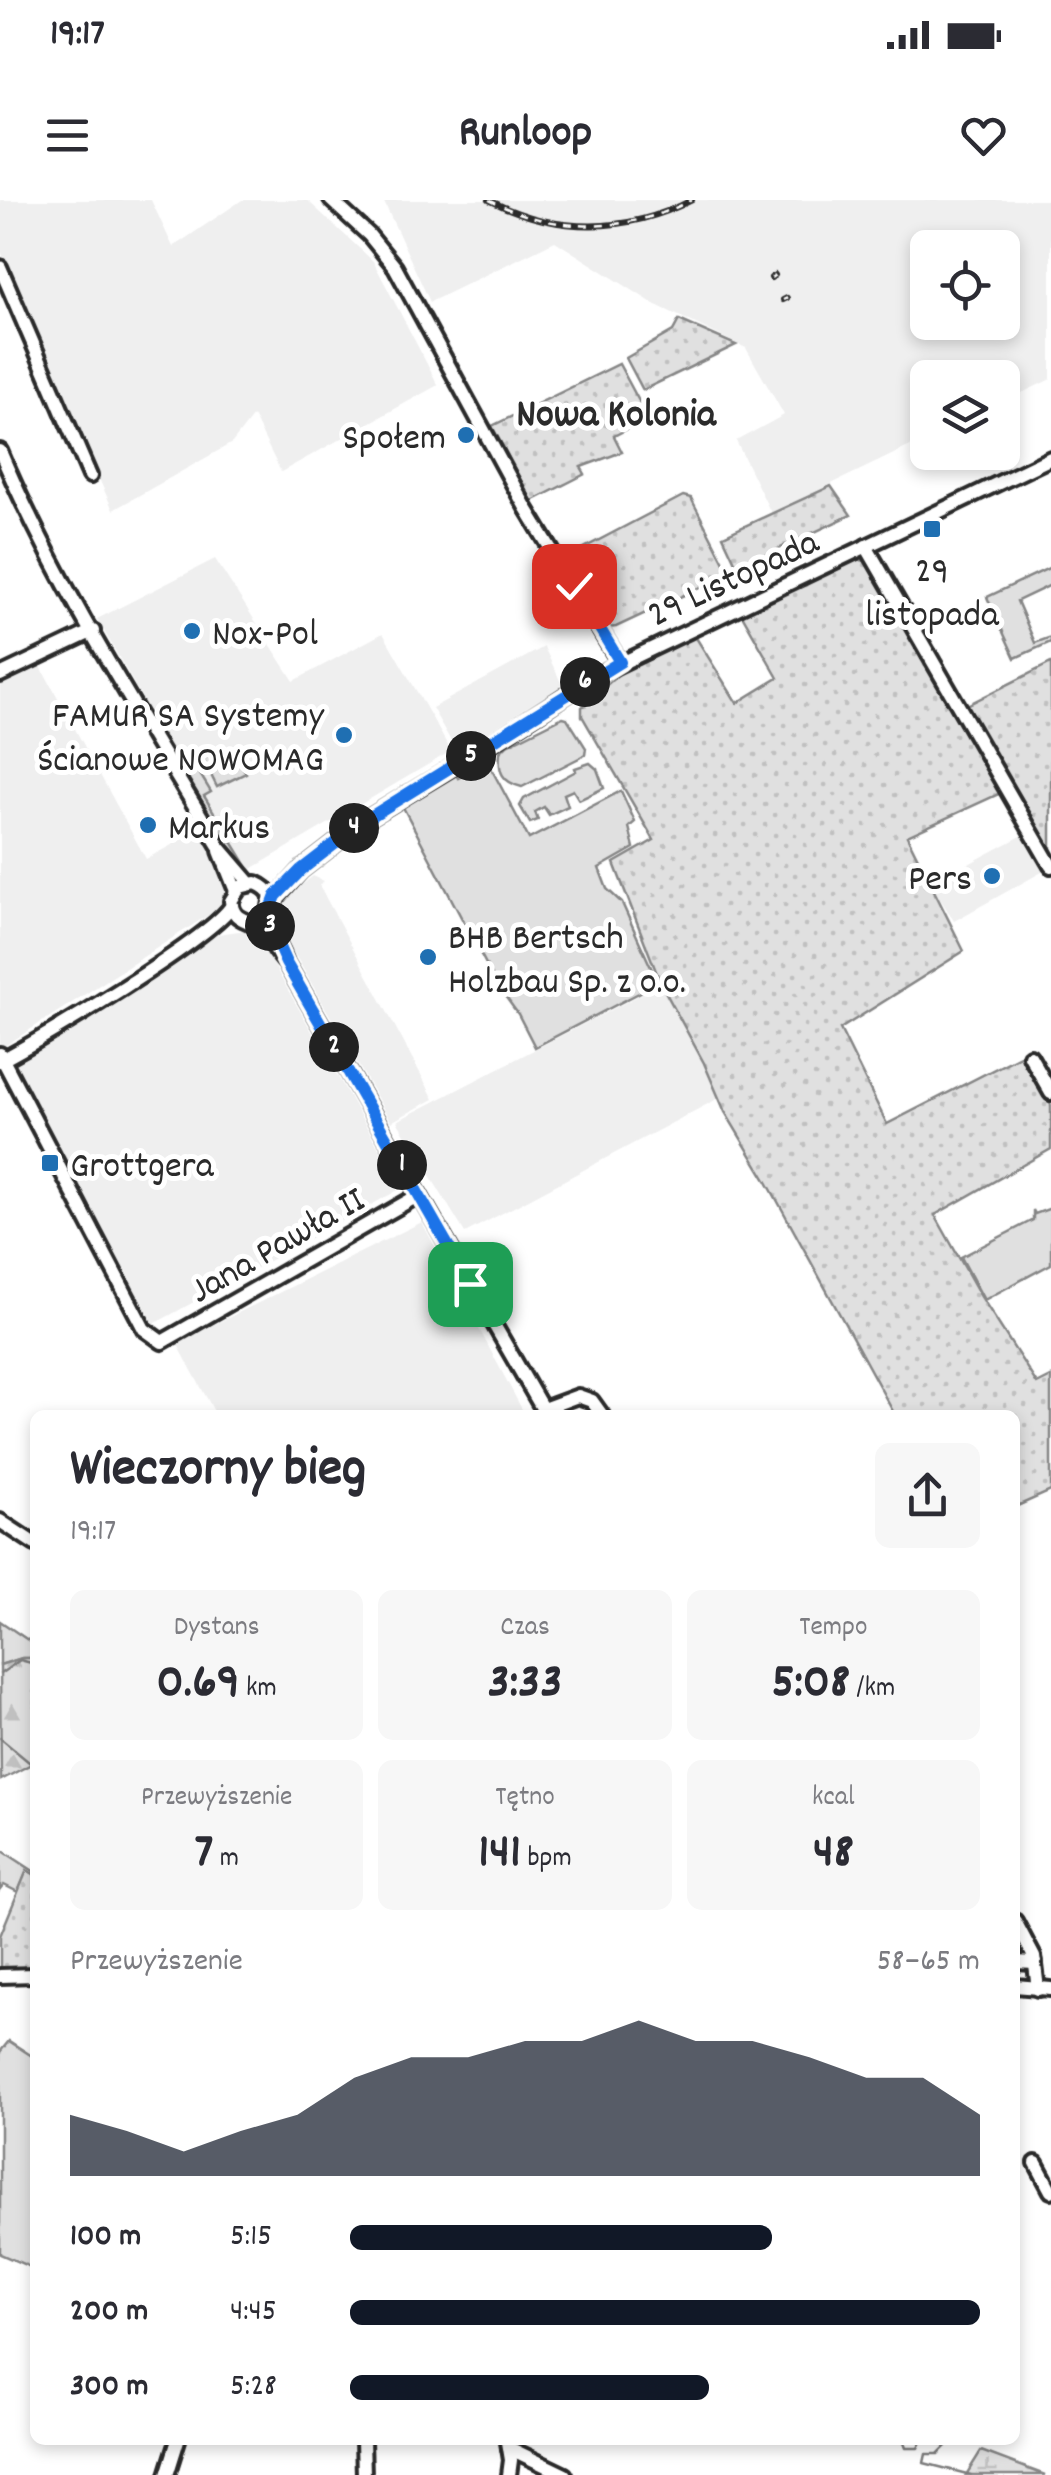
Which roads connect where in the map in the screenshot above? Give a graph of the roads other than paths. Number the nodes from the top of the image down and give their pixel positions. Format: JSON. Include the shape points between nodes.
{"nodes":[{"id":1,"x":331,"y":200,"type":"edge"},
{"id":2,"x":0,"y":268,"type":"edge"},
{"id":3,"x":0,"y":451,"type":"edge"},
{"id":4,"x":1051,"y":458,"type":"edge"},
{"id":5,"x":90,"y":476,"type":"dead end"},
{"id":6,"x":866,"y":546,"type":"junction"},
{"id":7,"x":92,"y":631,"type":"junction"},
{"id":8,"x":620,"y":662,"type":"junction"},
{"id":9,"x":0,"y":675,"type":"edge"},
{"id":10,"x":220,"y":848,"type":"junction"},
{"id":11,"x":1051,"y":866,"type":"edge"},
{"id":12,"x":301,"y":870,"type":"junction"},
{"id":13,"x":256,"y":885,"type":"junction"},
{"id":14,"x":234,"y":898,"type":"junction"},
{"id":15,"x":271,"y":908,"type":"junction"},
{"id":16,"x":246,"y":922,"type":"junction"},
{"id":17,"x":195,"y":939,"type":"junction"},
{"id":18,"x":286,"y":963,"type":"junction"},
{"id":19,"x":1030,"y":1056,"type":"dead end"},
{"id":20,"x":1,"y":1058,"type":"edge"},
{"id":21,"x":1051,"y":1093,"type":"edge"},
{"id":22,"x":419,"y":1195,"type":"junction"},
{"id":23,"x":544,"y":1410,"type":"edge"},
{"id":24,"x":548,"y":1410,"type":"edge"},
{"id":25,"x":599,"y":1410,"type":"edge"},
{"id":26,"x":0,"y":1521,"type":"edge"},
{"id":27,"x":30,"y":1541,"type":"edge"},
{"id":28,"x":1020,"y":1929,"type":"edge"},
{"id":29,"x":1020,"y":1962,"type":"edge"},
{"id":30,"x":1035,"y":1963,"type":"junction"},
{"id":31,"x":30,"y":1975,"type":"edge"},
{"id":32,"x":0,"y":1976,"type":"edge"},
{"id":33,"x":1044,"y":1989,"type":"edge"},
{"id":34,"x":1036,"y":2162,"type":"dead end"},
{"id":35,"x":1051,"y":2192,"type":"edge"},
{"id":36,"x":176,"y":2445,"type":"edge"},
{"id":37,"x":363,"y":2445,"type":"edge"},
{"id":38,"x":508,"y":2445,"type":"edge"},
{"id":39,"x":510,"y":2445,"type":"edge"},
{"id":40,"x":167,"y":2475,"type":"edge"},
{"id":41,"x":364,"y":2475,"type":"edge"},
{"id":42,"x":509,"y":2475,"type":"edge"},
{"id":43,"x":564,"y":2475,"type":"edge"}],
"edges":[{"from":1,"to":8,"type":"street","via":[[395,267],[526,508]]},
{"from":2,"to":5,"type":"street"},
{"from":3,"to":7,"type":"street"},
{"from":4,"to":6,"type":"street","name":"29 Listopada"},
{"from":6,"to":8,"type":"street","name":"29 Listopada"},
{"from":6,"to":11,"type":"street"},
{"from":7,"to":9,"type":"street"},
{"from":7,"to":10,"type":"street"},
{"from":8,"to":12,"type":"street","name":"29 Listopada","via":[[367,819]]},
{"from":10,"to":13,"type":"street"},
{"from":10,"to":14,"type":"street"},
{"from":12,"to":13,"type":"street","name":"29 Listopada"},
{"from":12,"to":15,"type":"street","name":"29 Listopada"},
{"from":13,"to":14,"type":"street","name":"29 Listopada"},
{"from":13,"to":15,"type":"street","name":"Jana Pawła II"},
{"from":14,"to":16,"type":"street","name":"Jana Pawła II"},
{"from":14,"to":17,"type":"street","name":"29 Listopada"},
{"from":15,"to":16,"type":"street","name":"29 Listopada","via":[[260,922]]},
{"from":15,"to":18,"type":"street","name":"Jana Pawła II","via":[[270,927]]},
{"from":16,"to":17,"type":"street","name":"29 Listopada"},
{"from":16,"to":18,"type":"street","name":"Jana Pawła II","via":[[260,929]]},
{"from":17,"to":20,"type":"street"},
{"from":18,"to":22,"type":"street","name":"Jana Pawła II"},
{"from":19,"to":21,"type":"street"},
{"from":20,"to":22,"type":"street","name":"Jana Pawła II","via":[[144,1329],[162,1342]]},
{"from":22,"to":23,"type":"street","name":"Jana Pawła II"},
{"from":24,"to":25,"type":"street","via":[[578,1396]]},
{"from":26,"to":27,"type":"street"},
{"from":28,"to":30,"type":"street"},
{"from":29,"to":30,"type":"street"},
{"from":30,"to":33,"type":"street"},
{"from":31,"to":32,"type":"street"},
{"from":34,"to":35,"type":"street"},
{"from":36,"to":40,"type":"street"},
{"from":37,"to":41,"type":"street"},
{"from":38,"to":42,"type":"street"},
{"from":39,"to":43,"type":"street"}]}
